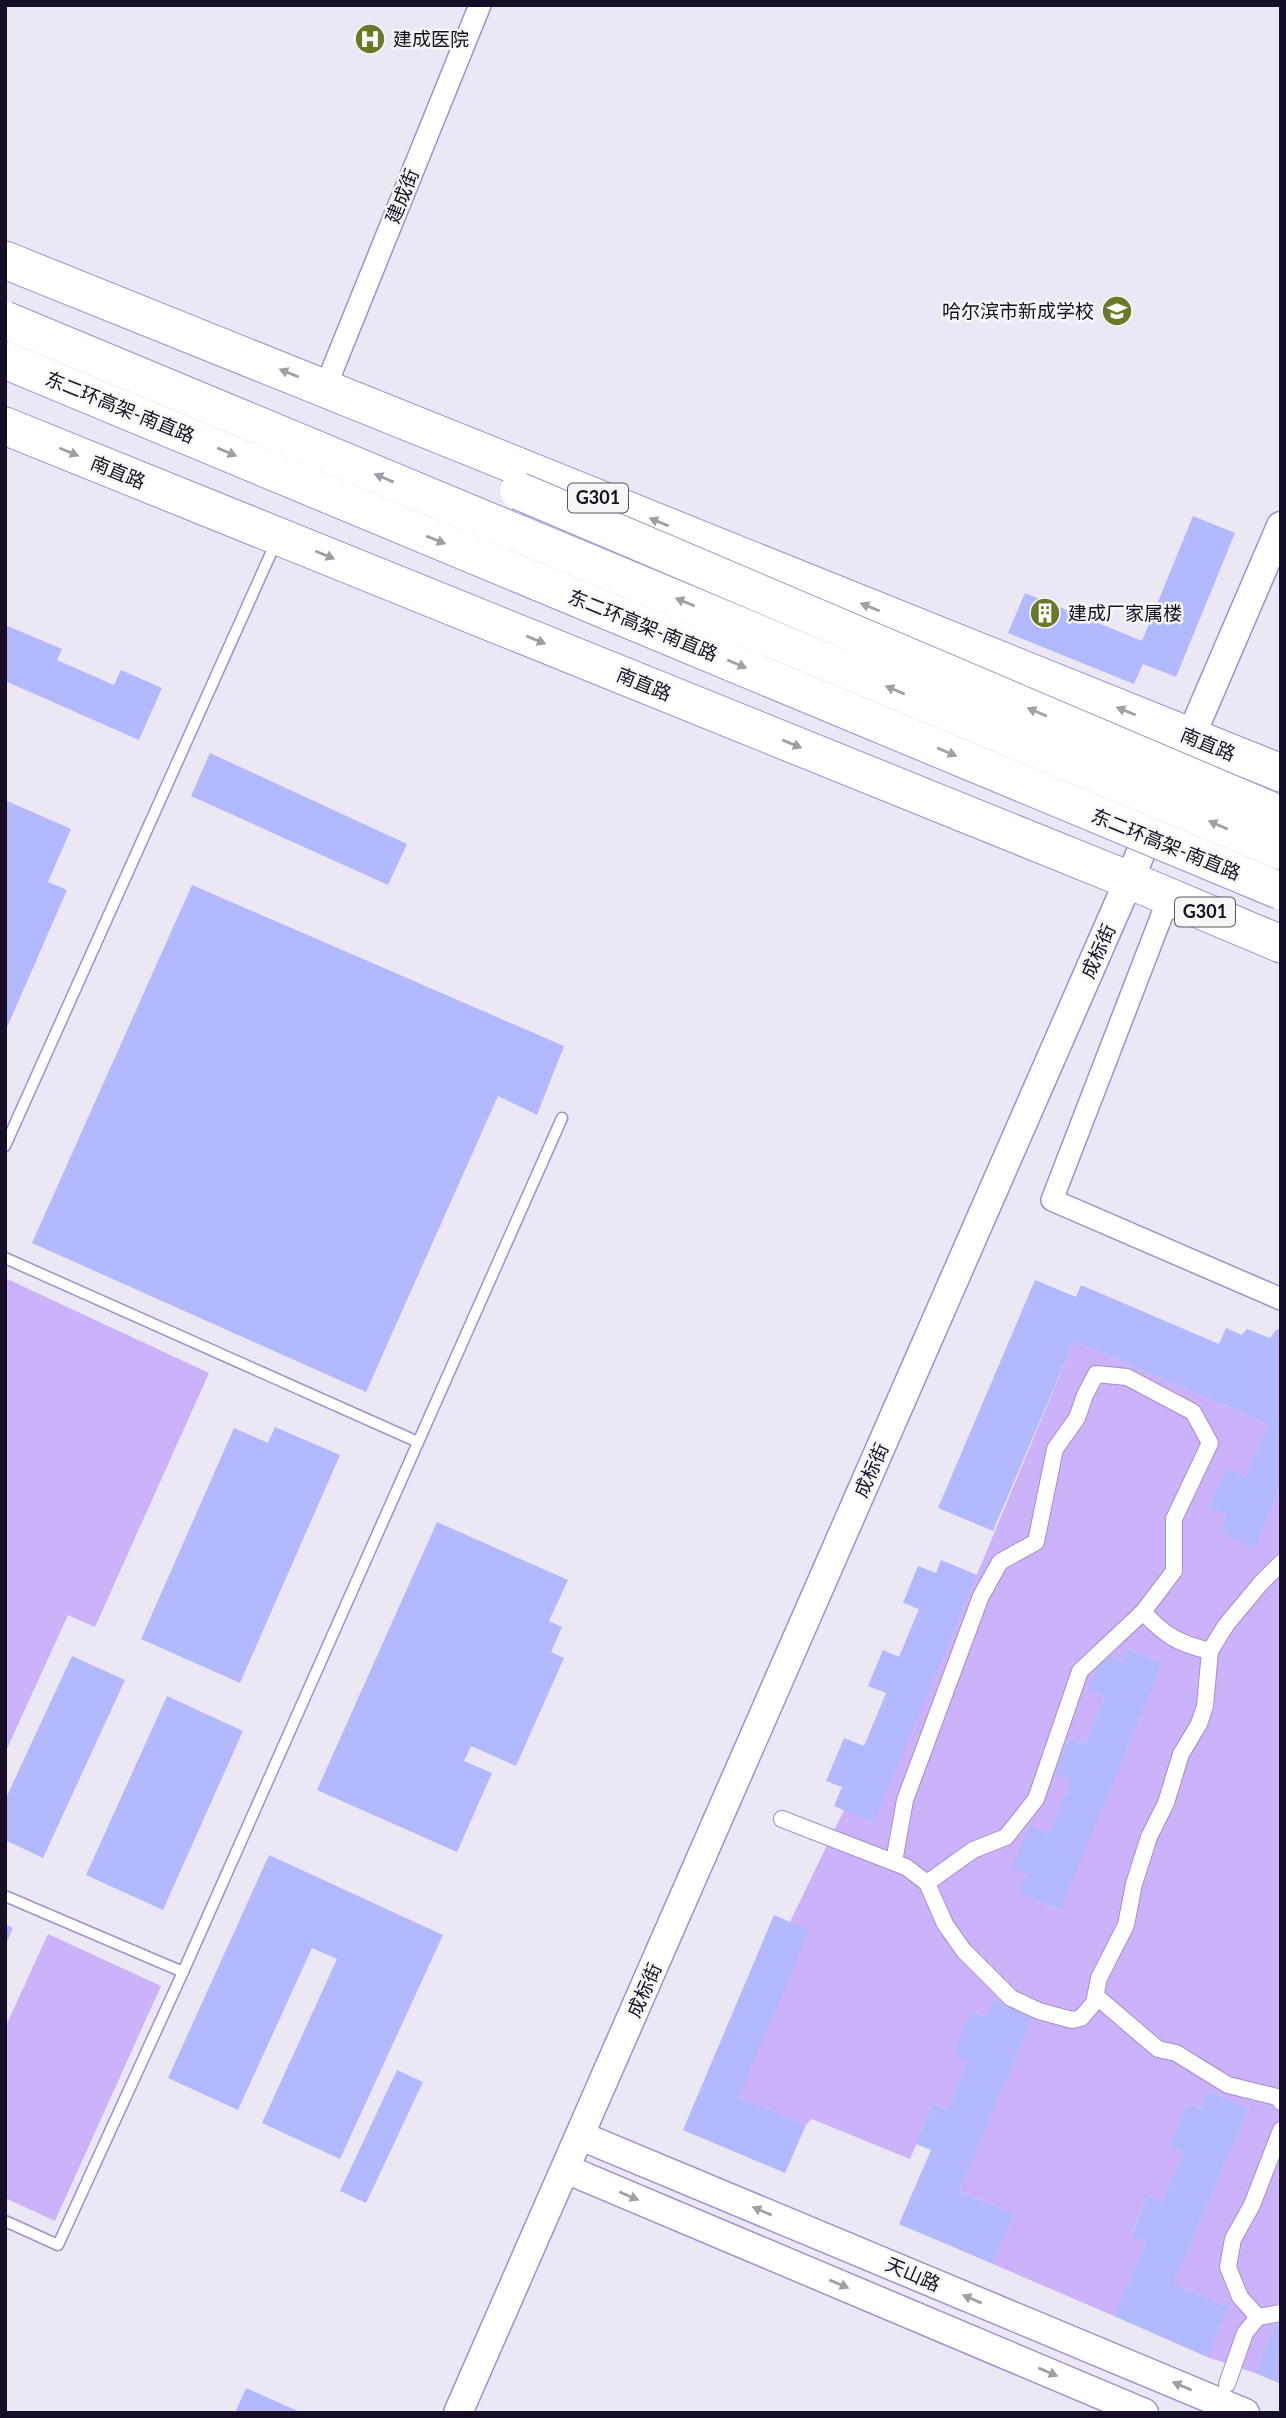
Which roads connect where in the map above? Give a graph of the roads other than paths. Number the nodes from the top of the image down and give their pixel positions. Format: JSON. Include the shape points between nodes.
{"nodes":[{"id":1,"x":480,"y":5,"type":"edge"},
{"id":2,"x":5,"y":260,"type":"edge"},
{"id":3,"x":5,"y":320,"type":"edge"},
{"id":4,"x":5,"y":360,"type":"edge"},
{"id":5,"x":336,"y":392,"type":"junction"},
{"id":6,"x":5,"y":426,"type":"edge"},
{"id":7,"x":1281,"y":526,"type":"edge"},
{"id":8,"x":279,"y":537,"type":"junction"},
{"id":9,"x":1190,"y":736,"type":"junction"},
{"id":10,"x":1281,"y":773,"type":"edge"},
{"id":11,"x":1281,"y":815,"type":"edge"},
{"id":12,"x":1281,"y":851,"type":"edge"},
{"id":13,"x":1129,"y":880,"type":"junction"},
{"id":14,"x":1281,"y":891,"type":"edge"},
{"id":15,"x":1169,"y":897,"type":"junction"},
{"id":16,"x":1281,"y":921,"type":"edge"},
{"id":17,"x":1281,"y":944,"type":"edge"},
{"id":18,"x":562,"y":1118,"type":"dead end"},
{"id":19,"x":5,"y":1146,"type":"edge"},
{"id":20,"x":5,"y":1258,"type":"edge"},
{"id":21,"x":1281,"y":1299,"type":"edge"},
{"id":22,"x":418,"y":1442,"type":"junction"},
{"id":23,"x":1281,"y":1563,"type":"edge"},
{"id":24,"x":1143,"y":1612,"type":"junction"},
{"id":25,"x":1210,"y":1651,"type":"junction"},
{"id":26,"x":782,"y":1819,"type":"dead end"},
{"id":27,"x":895,"y":1856,"type":"dead end"},
{"id":28,"x":927,"y":1883,"type":"junction"},
{"id":29,"x":5,"y":1896,"type":"edge"},
{"id":30,"x":183,"y":1972,"type":"junction"},
{"id":31,"x":1096,"y":1996,"type":"junction"},
{"id":32,"x":1281,"y":2102,"type":"edge"},
{"id":33,"x":1281,"y":2130,"type":"edge"},
{"id":34,"x":581,"y":2136,"type":"junction"},
{"id":35,"x":566,"y":2169,"type":"junction"},
{"id":36,"x":5,"y":2221,"type":"edge"},
{"id":37,"x":1281,"y":2313,"type":"edge"},
{"id":38,"x":1258,"y":2317,"type":"junction"},
{"id":39,"x":1227,"y":2384,"type":"dead end"},
{"id":40,"x":458,"y":2413,"type":"edge"},
{"id":41,"x":1144,"y":2413,"type":"edge"},
{"id":42,"x":1245,"y":2413,"type":"edge"}],
"edges":[{"from":1,"to":5,"type":"street","name":"建成街"},
{"from":5,"to":2,"type":"highway","name":"南直路","number":"G301","one_way":true},
{"from":12,"to":3,"type":"highway","name":"东二环高架-南直路","one_way":true,"bridge":true},
{"from":4,"to":14,"type":"highway","name":"东二环高架-南直路","one_way":true,"bridge":true},
{"from":9,"to":5,"type":"highway","name":"南直路","number":"G301","one_way":true},
{"from":11,"to":5,"type":"highway","one_way":true,"bridge":true,"via":[[519,491]]},
{"from":6,"to":8,"type":"highway","name":"南直路","number":"G301","one_way":true},
{"from":7,"to":9,"type":"street","name":"成标街"},
{"from":8,"to":13,"type":"highway","name":"南直路","number":"G301","one_way":true},
{"from":8,"to":19,"type":"lane"},
{"from":9,"to":10,"type":"highway","name":"南直路","number":"G301"},
{"from":9,"to":13,"type":"street","name":"成标街"},
{"from":13,"to":15,"type":"highway","name":"南直路","number":"G301"},
{"from":13,"to":34,"type":"street","name":"成标街"},
{"from":15,"to":16,"type":"highway","via":[[1230,902]]},
{"from":15,"to":17,"type":"highway","name":"南直路","number":"G301"},
{"from":15,"to":21,"type":"street","via":[[1052,1200]]},
{"from":18,"to":22,"type":"lane"},
{"from":20,"to":22,"type":"lane"},
{"from":22,"to":30,"type":"lane"},
{"from":23,"to":25,"type":"street","via":[[1226,1625]]},
{"from":24,"to":25,"type":"street","via":[[1162,1633]]},
{"from":24,"to":27,"type":"street","via":[[1174,1571],[1174,1518],[1210,1443],[1193,1412],[1127,1377],[1096,1374],[1077,1418],[1055,1449],[1036,1542],[1000,1562],[981,1596],[905,1800]]},
{"from":24,"to":28,"type":"street","via":[[1080,1671],[1036,1799],[1006,1837],[973,1850]]},
{"from":25,"to":31,"type":"street","via":[[1205,1706],[1149,1837],[1125,1925],[1099,1978]]},
{"from":26,"to":28,"type":"street","via":[[906,1867]]},
{"from":28,"to":31,"type":"street","via":[[945,1924],[964,1951],[1011,1998],[1072,2020],[1082,2018]]},
{"from":29,"to":30,"type":"lane"},
{"from":30,"to":36,"type":"lane","via":[[58,2245]]},
{"from":31,"to":32,"type":"street","via":[[1158,2049],[1176,2053],[1228,2085],[1277,2097]]},
{"from":33,"to":38,"type":"street","via":[[1252,2206],[1233,2239],[1228,2267],[1240,2297]]},
{"from":34,"to":35,"type":"street","name":"成标街"},
{"from":42,"to":34,"type":"street","name":"天山路","one_way":true},
{"from":35,"to":40,"type":"street","name":"成标街"},
{"from":35,"to":41,"type":"street","name":"天山路","one_way":true},
{"from":37,"to":38,"type":"street"},
{"from":38,"to":39,"type":"street","via":[[1245,2333]]}]}
